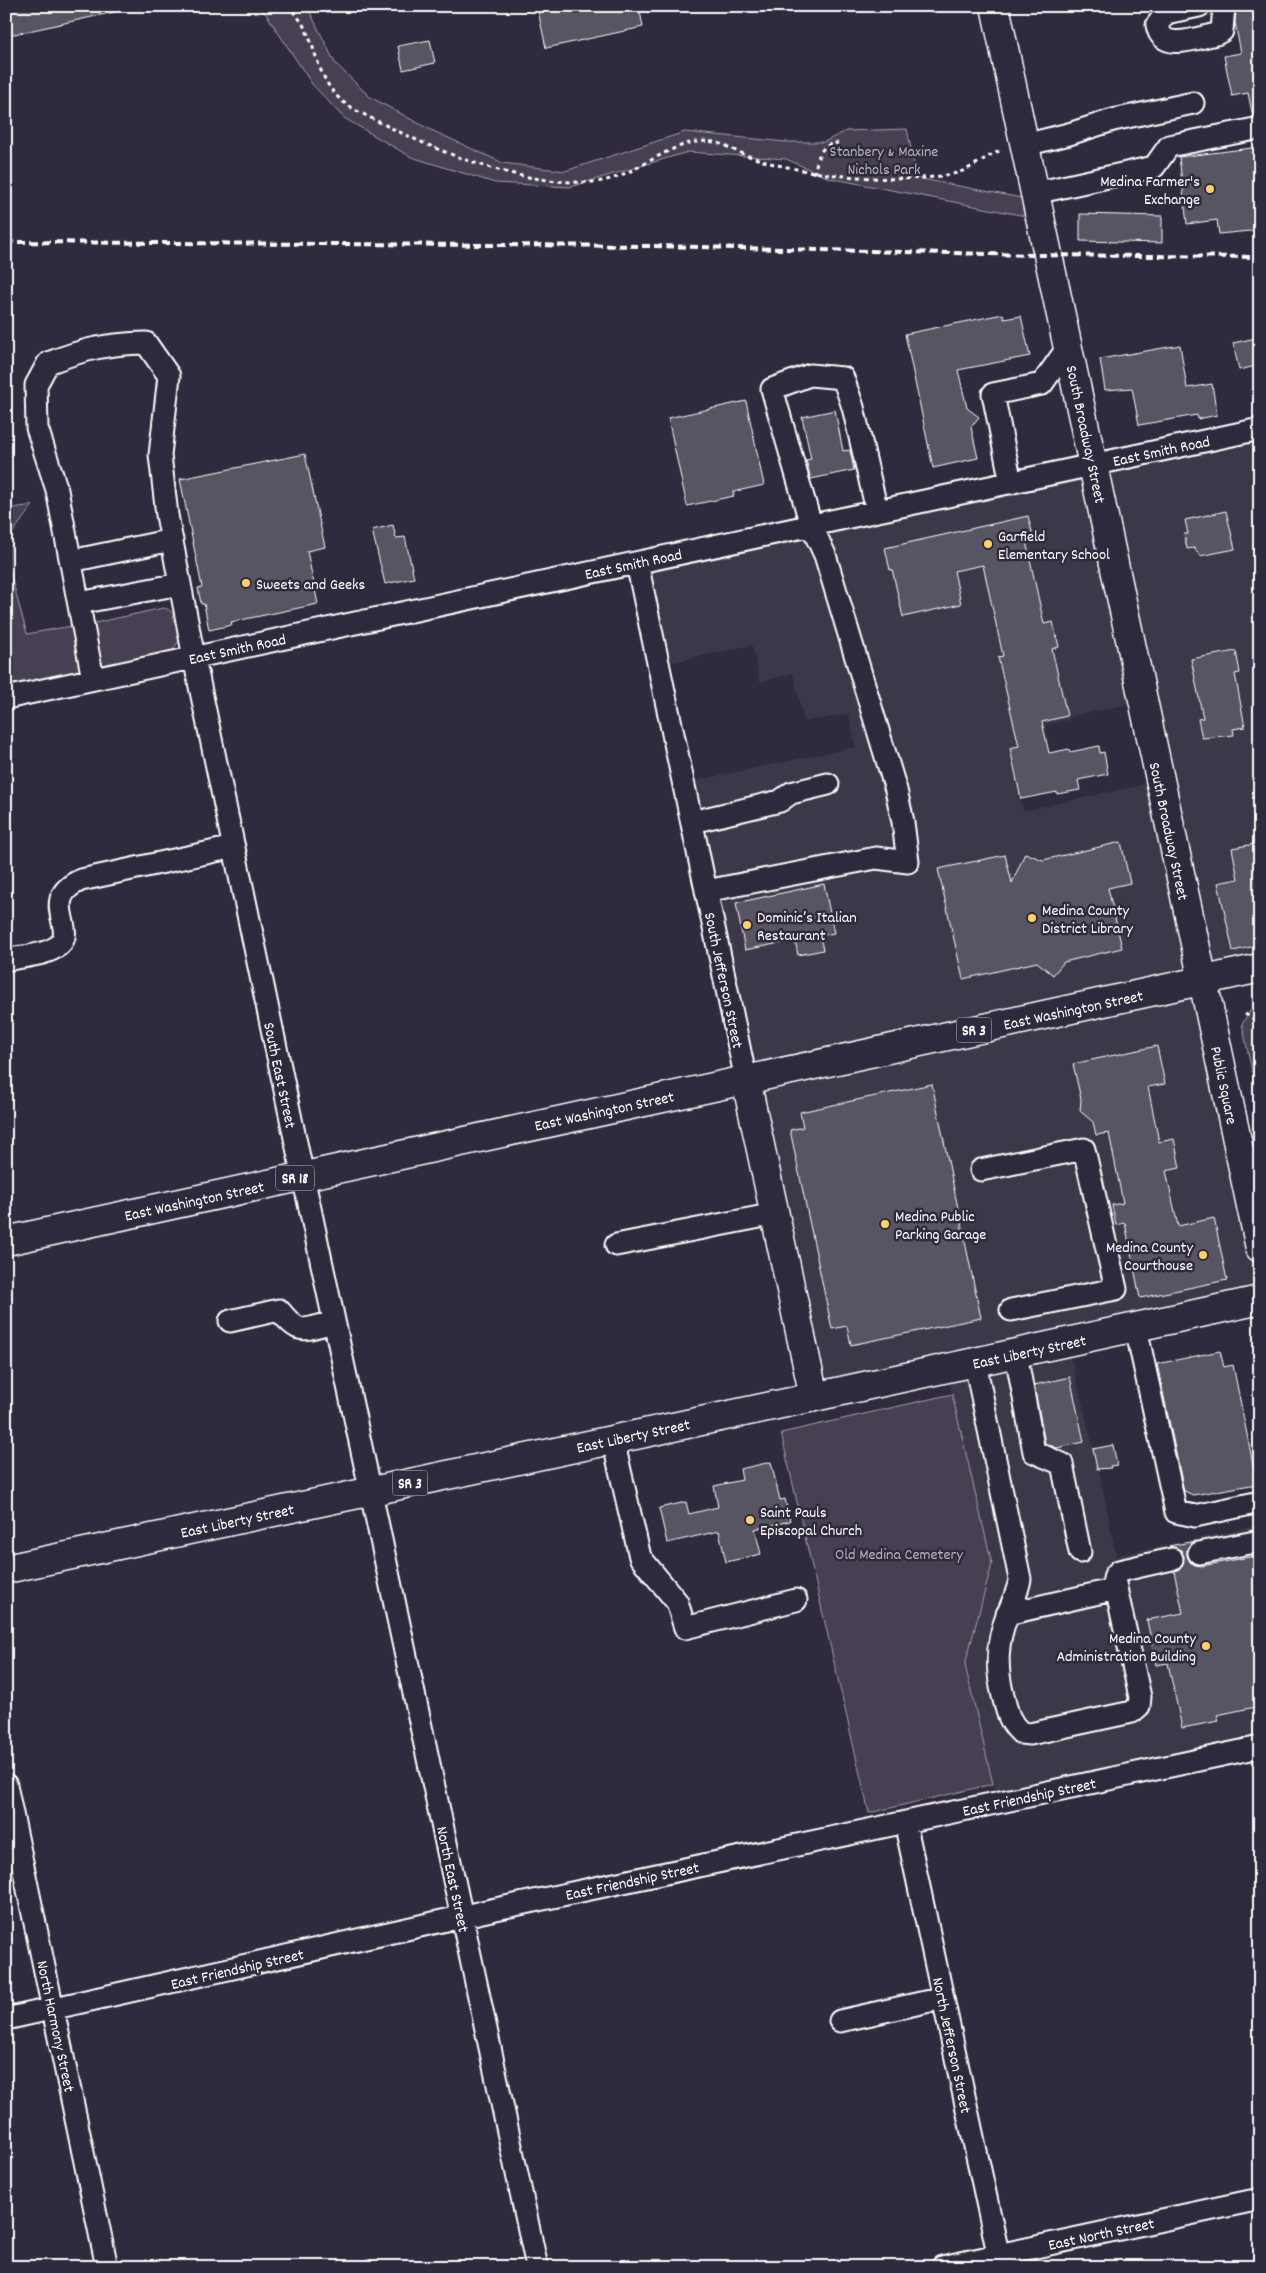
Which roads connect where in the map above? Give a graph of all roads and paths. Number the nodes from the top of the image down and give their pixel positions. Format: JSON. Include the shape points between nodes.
{"nodes":[{"id":1,"x":286,"y":6,"type":"edge"},
{"id":2,"x":995,"y":6,"type":"edge"},
{"id":3,"x":1198,"y":6,"type":"edge"},
{"id":4,"x":1224,"y":6,"type":"edge"},
{"id":5,"x":1192,"y":103,"type":"dead end"},
{"id":6,"x":1260,"y":128,"type":"edge"},
{"id":7,"x":838,"y":143,"type":"dead end"},
{"id":8,"x":1017,"y":147,"type":"junction"},
{"id":9,"x":814,"y":174,"type":"junction"},
{"id":10,"x":1035,"y":193,"type":"junction"},
{"id":11,"x":1068,"y":347,"type":"junction"},
{"id":12,"x":1260,"y":429,"type":"edge"},
{"id":13,"x":1093,"y":465,"type":"junction"},
{"id":14,"x":1011,"y":483,"type":"junction"},
{"id":15,"x":877,"y":511,"type":"junction"},
{"id":16,"x":811,"y":525,"type":"junction"},
{"id":17,"x":172,"y":540,"type":"junction"},
{"id":18,"x":71,"y":561,"type":"junction"},
{"id":19,"x":637,"y":563,"type":"junction"},
{"id":20,"x":180,"y":584,"type":"junction"},
{"id":21,"x":79,"y":603,"type":"junction"},
{"id":22,"x":194,"y":658,"type":"junction"},
{"id":23,"x":93,"y":679,"type":"junction"},
{"id":24,"x":6,"y":698,"type":"edge"},
{"id":25,"x":828,"y":784,"type":"dead end"},
{"id":26,"x":692,"y":822,"type":"junction"},
{"id":27,"x":234,"y":847,"type":"junction"},
{"id":28,"x":706,"y":891,"type":"junction"},
{"id":29,"x":6,"y":960,"type":"edge"},
{"id":30,"x":1260,"y":968,"type":"edge"},
{"id":31,"x":1202,"y":980,"type":"junction"},
{"id":32,"x":1245,"y":1014,"type":"dead end"},
{"id":33,"x":1260,"y":1024,"type":"edge"},
{"id":34,"x":746,"y":1080,"type":"junction"},
{"id":35,"x":981,"y":1170,"type":"dead end"},
{"id":36,"x":303,"y":1176,"type":"junction"},
{"id":37,"x":775,"y":1214,"type":"junction"},
{"id":38,"x":6,"y":1241,"type":"edge"},
{"id":39,"x":616,"y":1245,"type":"dead end"},
{"id":40,"x":1260,"y":1248,"type":"edge"},
{"id":41,"x":1260,"y":1300,"type":"edge"},
{"id":42,"x":1012,"y":1310,"type":"dead end"},
{"id":43,"x":230,"y":1321,"type":"dead end"},
{"id":44,"x":334,"y":1322,"type":"junction"},
{"id":45,"x":1136,"y":1328,"type":"junction"},
{"id":46,"x":1016,"y":1354,"type":"junction"},
{"id":47,"x":975,"y":1363,"type":"junction"},
{"id":48,"x":814,"y":1397,"type":"junction"},
{"id":49,"x":613,"y":1440,"type":"junction"},
{"id":50,"x":370,"y":1491,"type":"junction"},
{"id":51,"x":1260,"y":1502,"type":"edge"},
{"id":52,"x":1260,"y":1540,"type":"edge"},
{"id":53,"x":1080,"y":1552,"type":"dead end"},
{"id":54,"x":1199,"y":1553,"type":"dead end"},
{"id":55,"x":1172,"y":1559,"type":"dead end"},
{"id":56,"x":6,"y":1569,"type":"edge"},
{"id":57,"x":1116,"y":1590,"type":"junction"},
{"id":58,"x":796,"y":1600,"type":"dead end"},
{"id":59,"x":1007,"y":1614,"type":"junction"},
{"id":60,"x":1260,"y":1747,"type":"edge"},
{"id":61,"x":6,"y":1785,"type":"edge"},
{"id":62,"x":905,"y":1822,"type":"junction"},
{"id":63,"x":462,"y":1917,"type":"junction"},
{"id":64,"x":943,"y":1998,"type":"junction"},
{"id":65,"x":54,"y":2008,"type":"junction"},
{"id":66,"x":6,"y":2019,"type":"edge"},
{"id":67,"x":840,"y":2021,"type":"dead end"},
{"id":68,"x":1260,"y":2199,"type":"edge"},
{"id":69,"x":1000,"y":2261,"type":"edge"},
{"id":70,"x":108,"y":2267,"type":"edge"},
{"id":71,"x":538,"y":2267,"type":"edge"},
{"id":72,"x":942,"y":2267,"type":"edge"}],
"edges":[{"from":1,"to":9,"type":"path","via":[[304,24],[320,71],[336,96],[354,109],[440,151],[511,173],[565,182],[595,182],[624,174],[688,143],[714,142],[779,166]]},
{"from":2,"to":8,"type":"main road","name":"South Broadway Street"},
{"from":3,"to":4,"type":"street","via":[[1166,13],[1157,24],[1158,32],[1172,42],[1216,34],[1222,30]]},
{"from":5,"to":8,"type":"street","via":[[1113,120]]},
{"from":6,"to":10,"type":"street","via":[[1169,146],[1154,167]]},
{"from":7,"to":9,"type":"path","via":[[828,144],[822,149]]},
{"from":8,"to":9,"type":"path","via":[[997,152],[962,172],[933,177]]},
{"from":8,"to":10,"type":"main road","name":"South Broadway Street"},
{"from":10,"to":11,"type":"main road","name":"South Broadway Street"},
{"from":11,"to":13,"type":"main road","name":"South Broadway Street"},
{"from":11,"to":14,"type":"street","via":[[1042,384],[993,394]]},
{"from":12,"to":13,"type":"street","name":"East Smith Road"},
{"from":13,"to":14,"type":"street","name":"East Smith Road"},
{"from":13,"to":31,"type":"main road","name":"South Broadway Street"},
{"from":14,"to":15,"type":"street","name":"East Smith Road"},
{"from":15,"to":16,"type":"street","name":"East Smith Road"},
{"from":15,"to":16,"type":"street","via":[[853,407],[843,378],[810,375],[772,389]]},
{"from":16,"to":19,"type":"street","name":"East Smith Road"},
{"from":16,"to":28,"type":"street","via":[[824,556],[896,790],[908,862],[876,858]]},
{"from":17,"to":18,"type":"street"},
{"from":17,"to":18,"type":"street","name":"South East Street","via":[[160,455],[169,376],[146,343],[86,349],[48,363],[36,384],[37,428],[57,490]]},
{"from":17,"to":20,"type":"street","name":"South East Street"},
{"from":18,"to":21,"type":"street"},
{"from":19,"to":22,"type":"street","name":"East Smith Road"},
{"from":19,"to":26,"type":"street","name":"South Jefferson Street"},
{"from":20,"to":21,"type":"street"},
{"from":20,"to":22,"type":"street","name":"South East Street"},
{"from":21,"to":23,"type":"street"},
{"from":22,"to":23,"type":"street","name":"East Smith Road"},
{"from":22,"to":27,"type":"street","name":"South East Street"},
{"from":23,"to":24,"type":"street","name":"East Smith Road"},
{"from":25,"to":26,"type":"street","via":[[792,793],[780,801]]},
{"from":26,"to":28,"type":"street","name":"South Jefferson Street"},
{"from":27,"to":29,"type":"street","via":[[69,885],[61,896],[63,934],[60,944],[45,952]]},
{"from":27,"to":36,"type":"street","name":"South East Street"},
{"from":28,"to":34,"type":"street","name":"South Jefferson Street"},
{"from":30,"to":31,"type":"main road","number":"SR 3"},
{"from":31,"to":34,"type":"main road","name":"East Washington Street","number":"SR 3"},
{"from":31,"to":40,"type":"main road","name":"Public Square"},
{"from":32,"to":33,"type":"path"},
{"from":34,"to":36,"type":"main road","name":"East Washington Street","number":"SR 18"},
{"from":34,"to":37,"type":"main road","name":"South Jefferson Street"},
{"from":35,"to":42,"type":"street","via":[[1084,1149],[1116,1289]]},
{"from":36,"to":38,"type":"main road","name":"East Washington Street","number":"SR 18"},
{"from":36,"to":44,"type":"street","name":"South East Street"},
{"from":37,"to":39,"type":"street"},
{"from":37,"to":48,"type":"main road","name":"South Jefferson Street"},
{"from":41,"to":45,"type":"main road","name":"East Liberty Street","number":"SR 3"},
{"from":43,"to":44,"type":"street","via":[[280,1310],[294,1327],[302,1329]]},
{"from":44,"to":50,"type":"street","name":"South East Street"},
{"from":45,"to":46,"type":"main road","name":"East Liberty Street","number":"SR 3"},
{"from":45,"to":51,"type":"street","via":[[1176,1512],[1195,1516]]},
{"from":46,"to":47,"type":"main road","name":"East Liberty Street","number":"SR 3"},
{"from":46,"to":53,"type":"street","via":[[1034,1452],[1062,1464]]},
{"from":47,"to":48,"type":"main road","name":"East Liberty Street","number":"SR 3"},
{"from":47,"to":59,"type":"street","via":[[1020,1579],[1017,1595]]},
{"from":48,"to":49,"type":"main road","name":"East Liberty Street","number":"SR 3"},
{"from":49,"to":50,"type":"main road","name":"East Liberty Street","number":"SR 3"},
{"from":49,"to":58,"type":"street","via":[[640,1557],[678,1602],[685,1628]]},
{"from":50,"to":56,"type":"main road","name":"East Liberty Street","number":"SR 3"},
{"from":50,"to":63,"type":"street","name":"North East Street"},
{"from":52,"to":54,"type":"street"},
{"from":55,"to":57,"type":"street","via":[[1115,1574]]},
{"from":57,"to":59,"type":"street"},
{"from":57,"to":59,"type":"street","via":[[1140,1698],[1139,1706],[1132,1712],[1030,1734],[1021,1733],[1008,1717],[998,1674],[997,1657]]},
{"from":60,"to":62,"type":"street","name":"East Friendship Street"},
{"from":61,"to":65,"type":"street","name":"North Harmony Street"},
{"from":62,"to":63,"type":"street","name":"East Friendship Street"},
{"from":62,"to":64,"type":"street","name":"North Jefferson Street"},
{"from":63,"to":65,"type":"street","name":"East Friendship Street"},
{"from":63,"to":71,"type":"street","name":"North East Street"},
{"from":64,"to":67,"type":"street"},
{"from":64,"to":69,"type":"street","name":"North Jefferson Street"},
{"from":65,"to":66,"type":"street","name":"East Friendship Street"},
{"from":65,"to":70,"type":"street","name":"North Harmony Street"},
{"from":68,"to":69,"type":"street","name":"East North Street"},
{"from":69,"to":72,"type":"street","name":"East North Street"}]}
